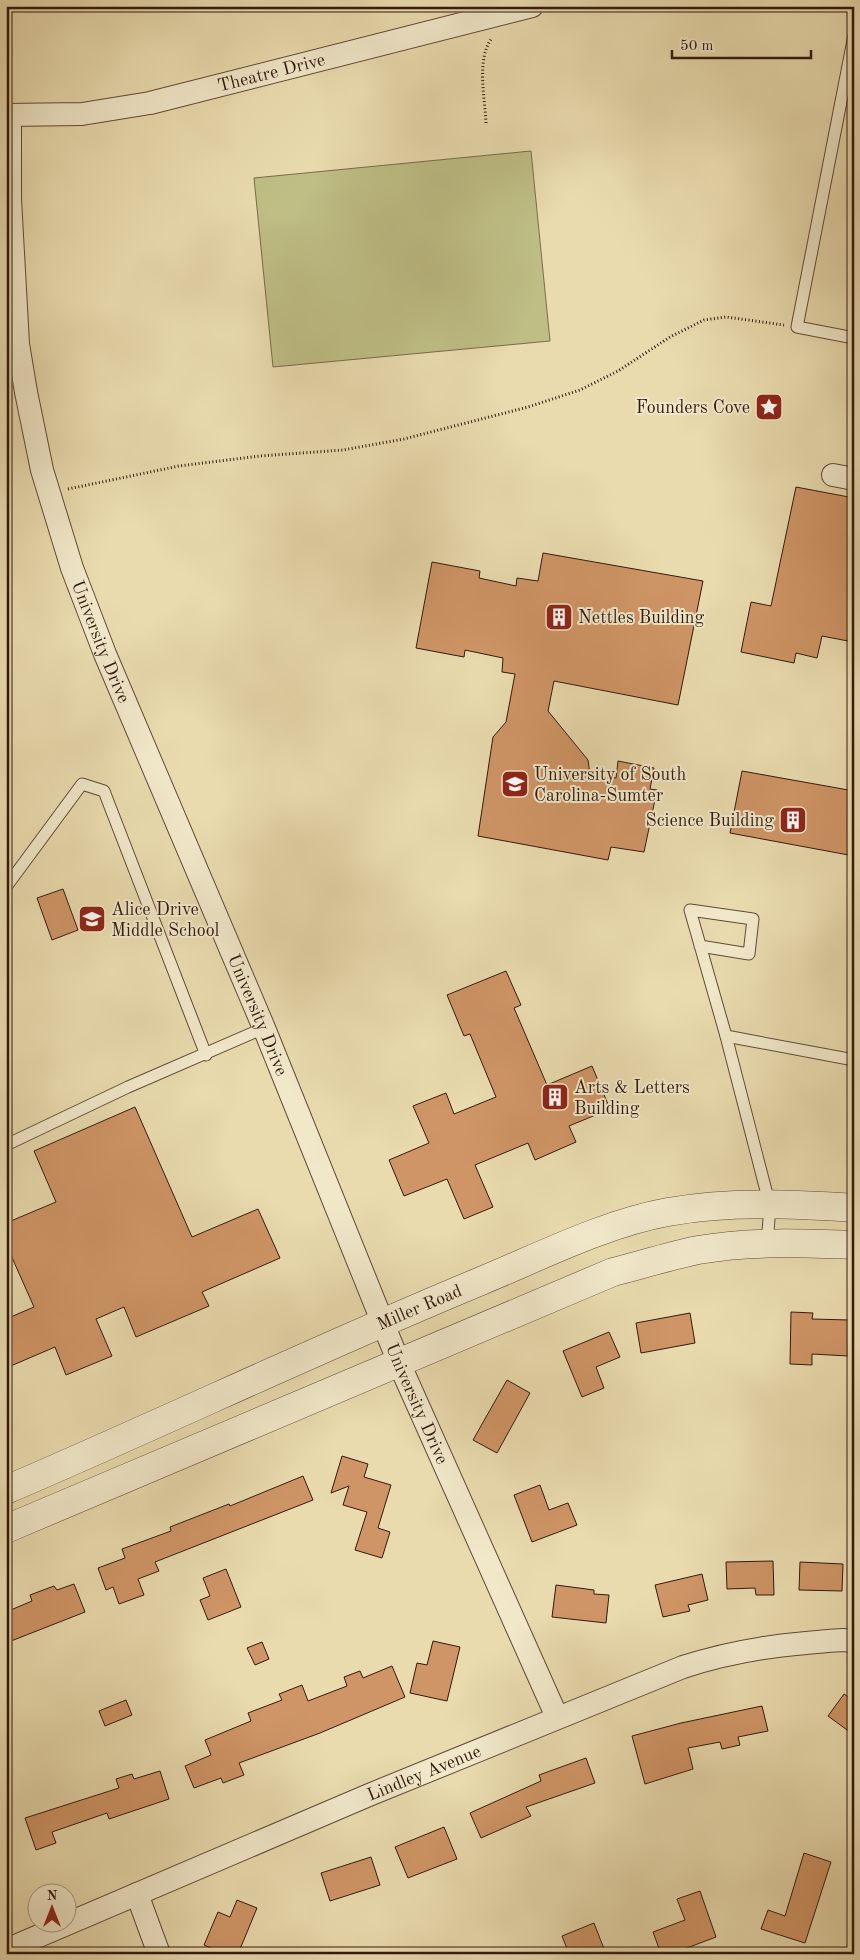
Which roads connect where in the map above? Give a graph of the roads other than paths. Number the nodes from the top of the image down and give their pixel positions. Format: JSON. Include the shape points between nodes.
{"nodes":[{"id":1,"x":532,"y":6,"type":"edge"},
{"id":2,"x":854,"y":35,"type":"edge"},
{"id":3,"x":8,"y":115,"type":"edge"},
{"id":4,"x":854,"y":338,"type":"edge"},
{"id":5,"x":6,"y":887,"type":"edge"},
{"id":6,"x":700,"y":946,"type":"junction"},
{"id":7,"x":264,"y":1028,"type":"junction"},
{"id":8,"x":726,"y":1036,"type":"junction"},
{"id":9,"x":206,"y":1055,"type":"junction"},
{"id":10,"x":854,"y":1060,"type":"edge"},
{"id":11,"x":6,"y":1145,"type":"edge"},
{"id":12,"x":770,"y":1206,"type":"junction"},
{"id":13,"x":854,"y":1208,"type":"edge"},
{"id":14,"x":766,"y":1244,"type":"junction"},
{"id":15,"x":854,"y":1245,"type":"edge"},
{"id":16,"x":382,"y":1322,"type":"junction"},
{"id":17,"x":399,"y":1363,"type":"junction"},
{"id":18,"x":6,"y":1490,"type":"edge"},
{"id":19,"x":6,"y":1529,"type":"edge"},
{"id":20,"x":854,"y":1641,"type":"edge"},
{"id":21,"x":557,"y":1718,"type":"junction"},
{"id":22,"x":136,"y":1894,"type":"junction"},
{"id":23,"x":6,"y":1950,"type":"edge"},
{"id":24,"x":159,"y":1954,"type":"edge"}],
"edges":[{"from":1,"to":3,"type":"street","name":"Theatre Drive","via":[[150,102],[82,114]]},
{"from":2,"to":4,"type":"lane","via":[[797,327]]},
{"from":3,"to":7,"type":"street","name":"University Drive","via":[[18,344],[50,496],[72,568],[105,654]]},
{"from":5,"to":9,"type":"lane","via":[[82,784],[104,791]]},
{"from":6,"to":6,"type":"lane","via":[[690,910],[754,919],[749,954]]},
{"from":6,"to":8,"type":"lane"},
{"from":7,"to":9,"type":"lane"},
{"from":7,"to":16,"type":"street","name":"University Drive"},
{"from":8,"to":10,"type":"lane"},
{"from":8,"to":12,"type":"lane"},
{"from":9,"to":11,"type":"lane","via":[[128,1087]]},
{"from":12,"to":13,"type":"street","name":"Miller Road"},
{"from":12,"to":14,"type":"lane"},
{"from":12,"to":16,"type":"street","name":"Miller Road","via":[[727,1205],[668,1212],[624,1223]]},
{"from":14,"to":15,"type":"street"},
{"from":14,"to":17,"type":"street","via":[[697,1251],[613,1272]]},
{"from":16,"to":17,"type":"street","name":"University Drive"},
{"from":16,"to":18,"type":"street","name":"Miller Road"},
{"from":17,"to":19,"type":"street"},
{"from":17,"to":21,"type":"street","name":"University Drive"},
{"from":20,"to":21,"type":"street","name":"Lindley Avenue","via":[[792,1643],[720,1655],[624,1689]]},
{"from":21,"to":22,"type":"street","name":"Lindley Avenue"},
{"from":22,"to":23,"type":"street","name":"Lindley Avenue"},
{"from":22,"to":24,"type":"street"}]}
